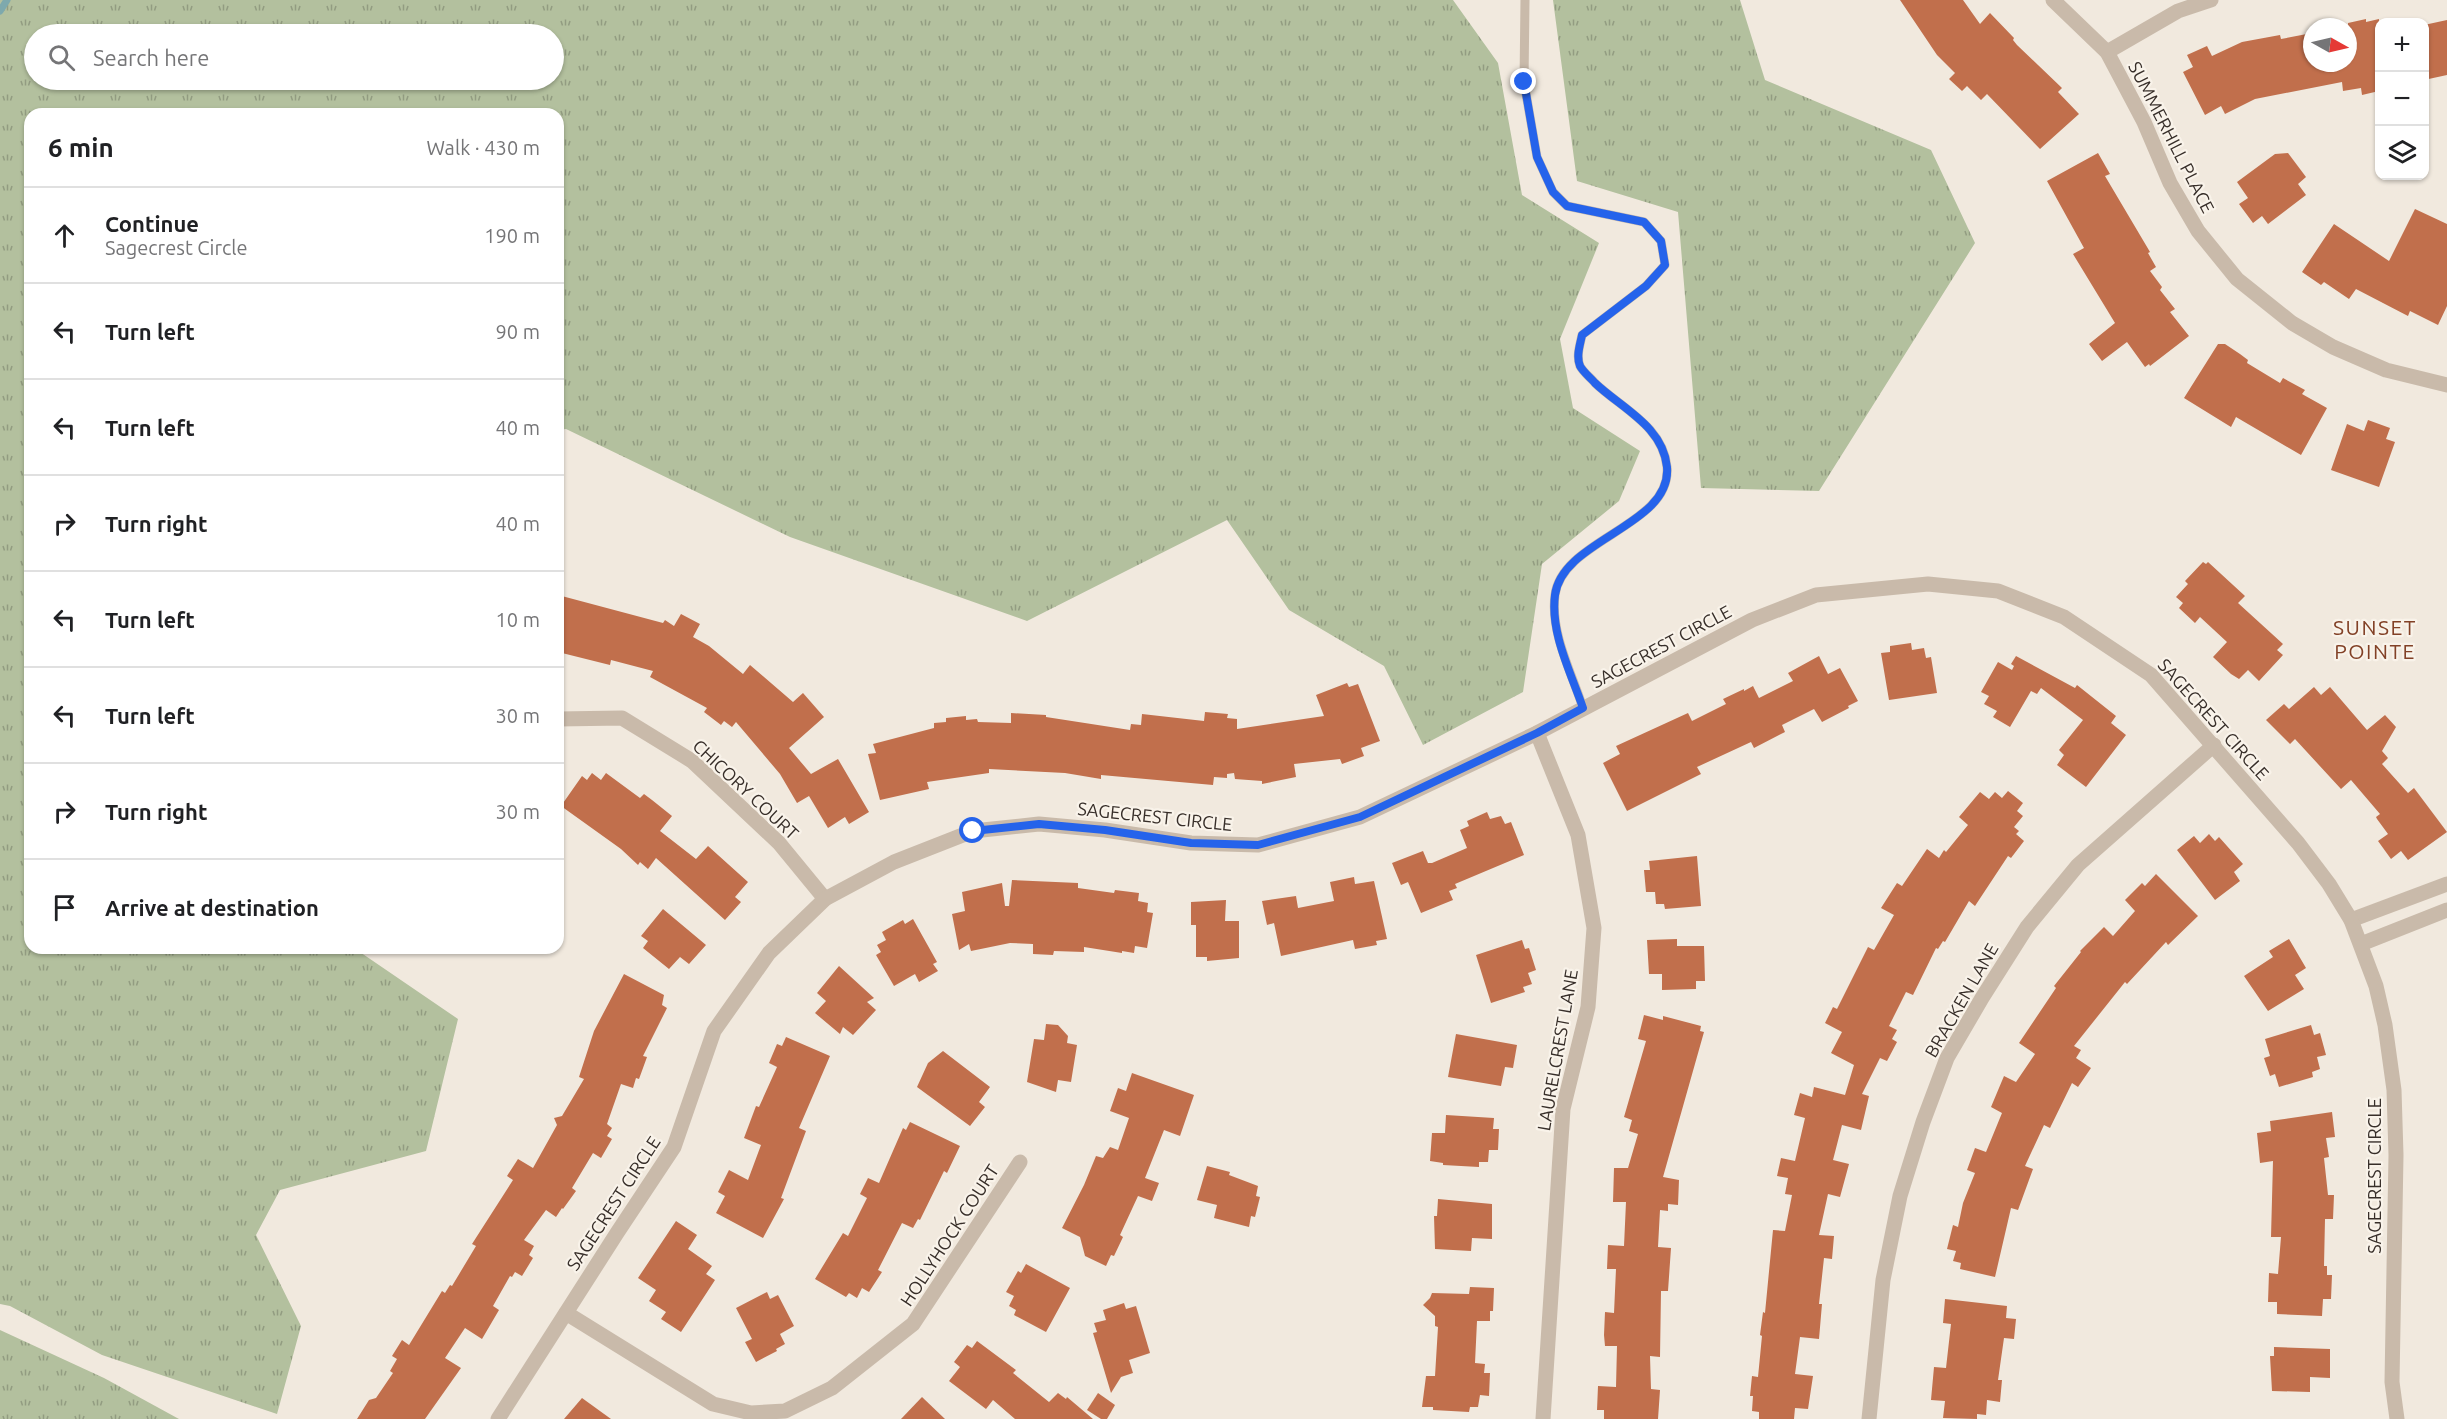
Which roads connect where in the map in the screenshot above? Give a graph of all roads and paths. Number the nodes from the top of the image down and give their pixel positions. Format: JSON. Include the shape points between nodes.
{"nodes":[{"id":1,"x":1525,"y":0,"type":"edge"},
{"id":2,"x":2053,"y":0,"type":"edge"},
{"id":3,"x":2211,"y":0,"type":"edge"},
{"id":4,"x":2107,"y":52,"type":"junction"},
{"id":5,"x":2447,"y":385,"type":"edge"},
{"id":6,"x":1583,"y":708,"type":"junction"},
{"id":7,"x":564,"y":719,"type":"edge"},
{"id":8,"x":1537,"y":733,"type":"junction"},
{"id":9,"x":2214,"y":746,"type":"junction"},
{"id":10,"x":2447,"y":884,"type":"edge"},
{"id":11,"x":825,"y":899,"type":"junction"},
{"id":12,"x":2447,"y":910,"type":"edge"},
{"id":13,"x":2351,"y":920,"type":"junction"},
{"id":14,"x":2361,"y":944,"type":"junction"},
{"id":15,"x":1020,"y":1162,"type":"dead end"},
{"id":16,"x":566,"y":1313,"type":"junction"},
{"id":17,"x":498,"y":1419,"type":"edge"},
{"id":18,"x":1543,"y":1419,"type":"edge"},
{"id":19,"x":1869,"y":1419,"type":"edge"},
{"id":20,"x":2397,"y":1419,"type":"edge"}],
"edges":[{"from":1,"to":6,"type":"lane","via":[[1524,82],[1537,157],[1553,192],[1567,206],[1644,222],[1661,241],[1665,265],[1646,286],[1582,335],[1578,355],[1581,368],[1659,440],[1667,467],[1658,498],[1577,559],[1559,579],[1555,621]]},
{"from":2,"to":4,"type":"street","name":"SUMMERHILL PLACE"},
{"from":3,"to":4,"type":"street","via":[[2178,11]]},
{"from":4,"to":5,"type":"street","name":"SUMMERHILL PLACE","via":[[2144,122],[2170,183],[2198,231],[2237,279],[2292,323],[2341,351],[2386,370]]},
{"from":6,"to":8,"type":"street","name":"SAGECREST CIRCLE"},
{"from":6,"to":9,"type":"street","name":"SAGECREST CIRCLE","via":[[1752,620],[1816,595],[1928,584],[1998,591],[2064,617],[2151,675]]},
{"from":7,"to":11,"type":"street","name":"CHICORY COURT","via":[[622,718],[692,761],[779,843]]},
{"from":8,"to":11,"type":"street","name":"SAGECREST CIRCLE","via":[[1360,817],[1258,845],[1191,843],[1039,824],[973,831],[894,862]]},
{"from":8,"to":18,"type":"street","name":"LAURELCREST LANE","via":[[1578,835],[1594,928],[1588,1007],[1563,1109]]},
{"from":9,"to":13,"type":"street","name":"SAGECREST CIRCLE","via":[[2298,843]]},
{"from":9,"to":19,"type":"street","name":"BRACKEN LANE","via":[[2078,865],[2027,927],[1947,1058],[1900,1196],[1883,1280]]},
{"from":10,"to":13,"type":"street"},
{"from":11,"to":16,"type":"street","name":"SAGECREST CIRCLE","via":[[769,953],[714,1031],[674,1147]]},
{"from":12,"to":14,"type":"street"},
{"from":13,"to":14,"type":"street","name":"SAGECREST CIRCLE"},
{"from":14,"to":20,"type":"street","name":"SAGECREST CIRCLE","via":[[2385,1025],[2394,1090],[2392,1382]]},
{"from":15,"to":16,"type":"street","name":"HOLLYHOCK COURT","via":[[913,1324],[832,1388],[785,1411],[751,1413],[712,1404]]},
{"from":16,"to":17,"type":"street","name":"SAGECREST CIRCLE"}]}
